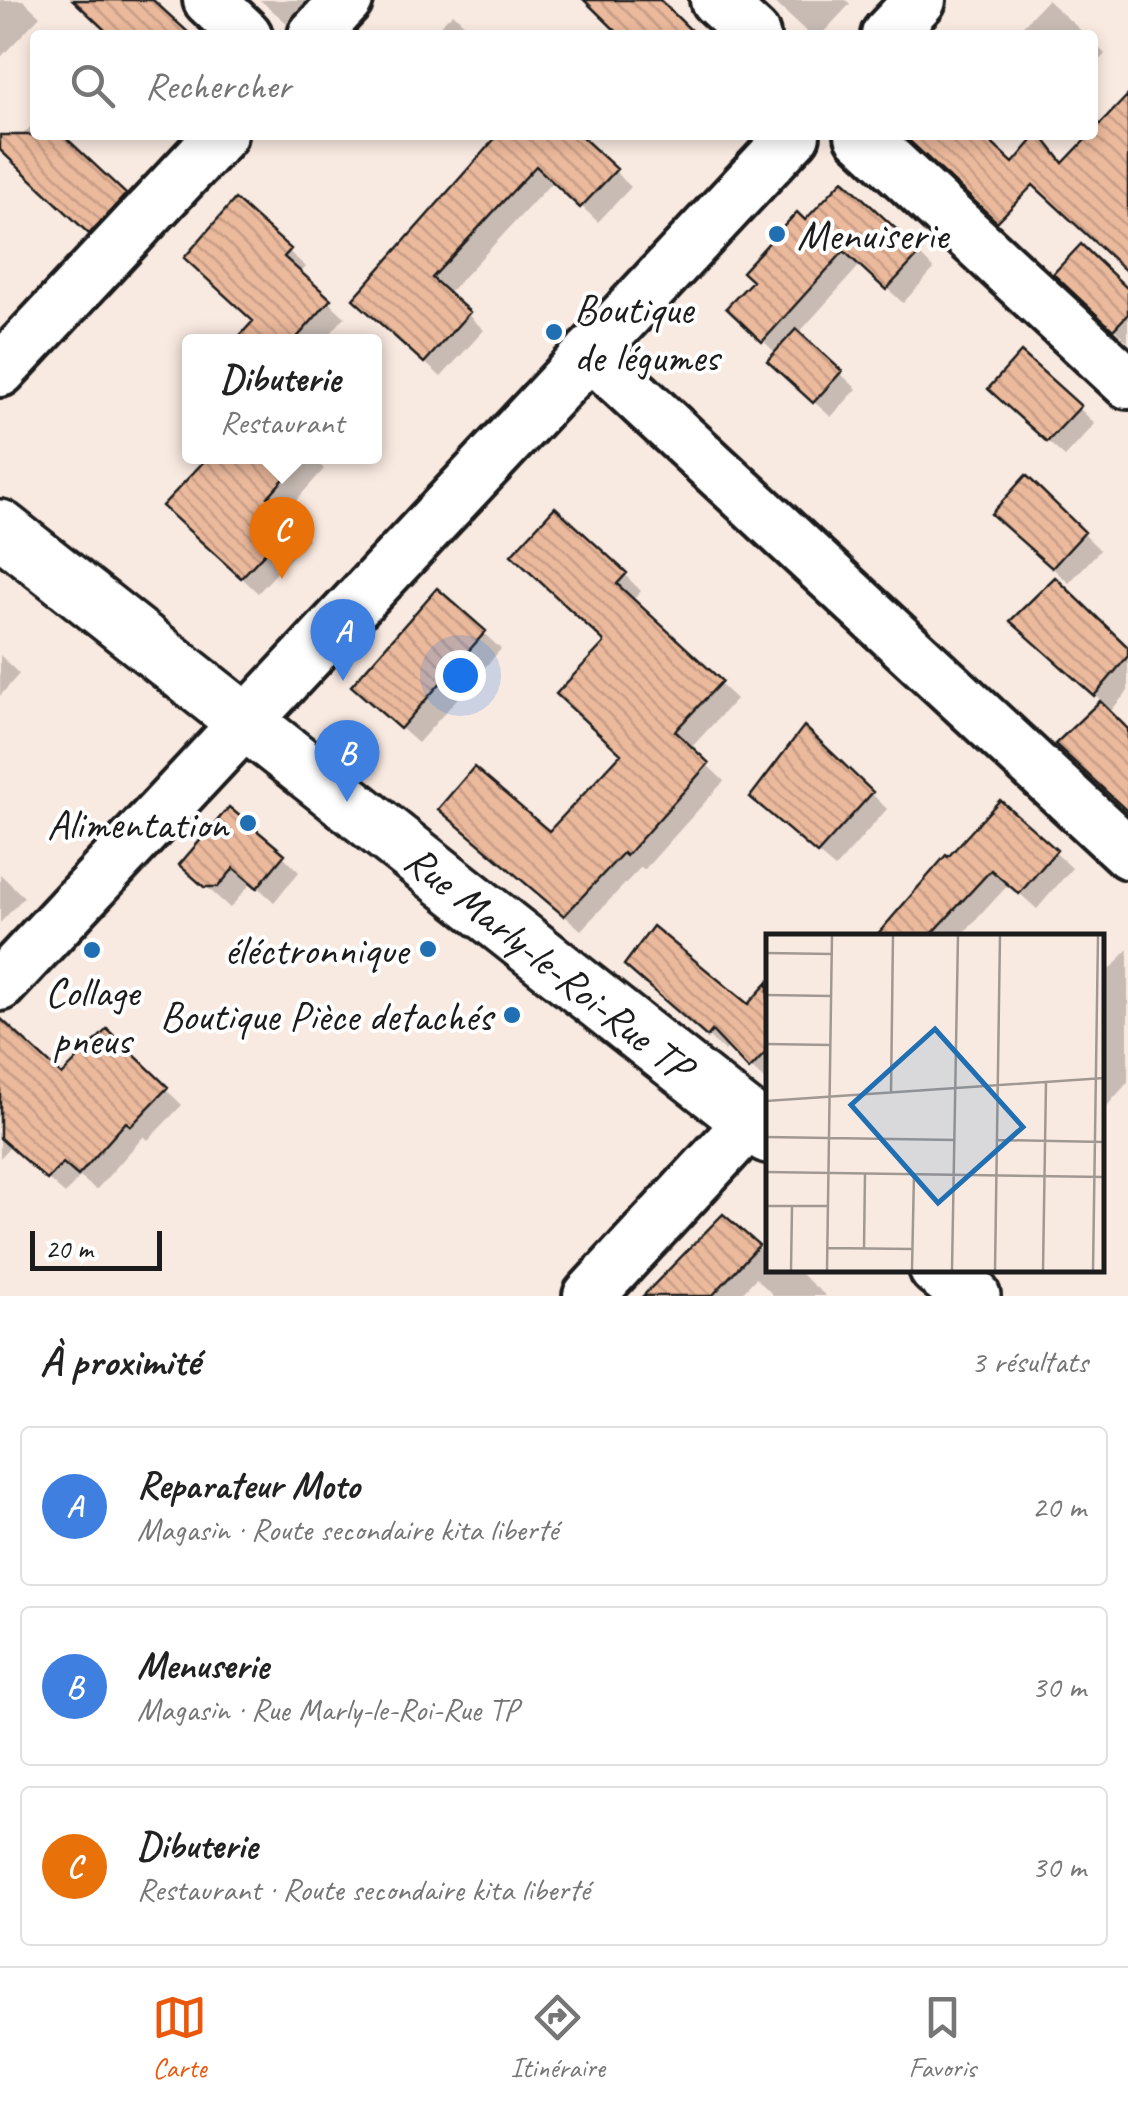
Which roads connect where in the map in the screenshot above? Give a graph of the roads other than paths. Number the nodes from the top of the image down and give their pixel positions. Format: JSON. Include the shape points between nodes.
{"nodes":[{"id":1,"x":209,"y":0,"type":"edge"},
{"id":2,"x":347,"y":0,"type":"edge"},
{"id":3,"x":716,"y":0,"type":"edge"},
{"id":4,"x":920,"y":0,"type":"edge"},
{"id":5,"x":241,"y":30,"type":"edge"},
{"id":6,"x":319,"y":30,"type":"edge"},
{"id":7,"x":749,"y":30,"type":"edge"},
{"id":8,"x":892,"y":30,"type":"edge"},
{"id":9,"x":216,"y":140,"type":"edge"},
{"id":10,"x":789,"y":140,"type":"edge"},
{"id":11,"x":867,"y":140,"type":"edge"},
{"id":12,"x":590,"y":353,"type":"junction"},
{"id":13,"x":1124,"y":370,"type":"edge"},
{"id":14,"x":0,"y":371,"type":"edge"},
{"id":15,"x":0,"y":528,"type":"edge"},
{"id":16,"x":246,"y":722,"type":"junction"},
{"id":17,"x":1128,"y":853,"type":"edge"},
{"id":18,"x":0,"y":985,"type":"edge"},
{"id":19,"x":759,"y":1128,"type":"edge"},
{"id":20,"x":941,"y":1271,"type":"edge"},
{"id":21,"x":589,"y":1296,"type":"edge"},
{"id":22,"x":972,"y":1296,"type":"edge"}],
"edges":[{"from":1,"to":5,"type":"street"},
{"from":2,"to":6,"type":"street"},
{"from":3,"to":7,"type":"street"},
{"from":4,"to":8,"type":"street"},
{"from":9,"to":14,"type":"street"},
{"from":10,"to":12,"type":"street"},
{"from":11,"to":13,"type":"street"},
{"from":12,"to":16,"type":"street"},
{"from":12,"to":17,"type":"street"},
{"from":15,"to":16,"type":"street","name":"Rue Marly-le-Roi-Rue TP"},
{"from":16,"to":18,"type":"street"},
{"from":16,"to":19,"type":"street","name":"Rue Marly-le-Roi-Rue TP"},
{"from":19,"to":21,"type":"street"},
{"from":20,"to":22,"type":"street"}]}
